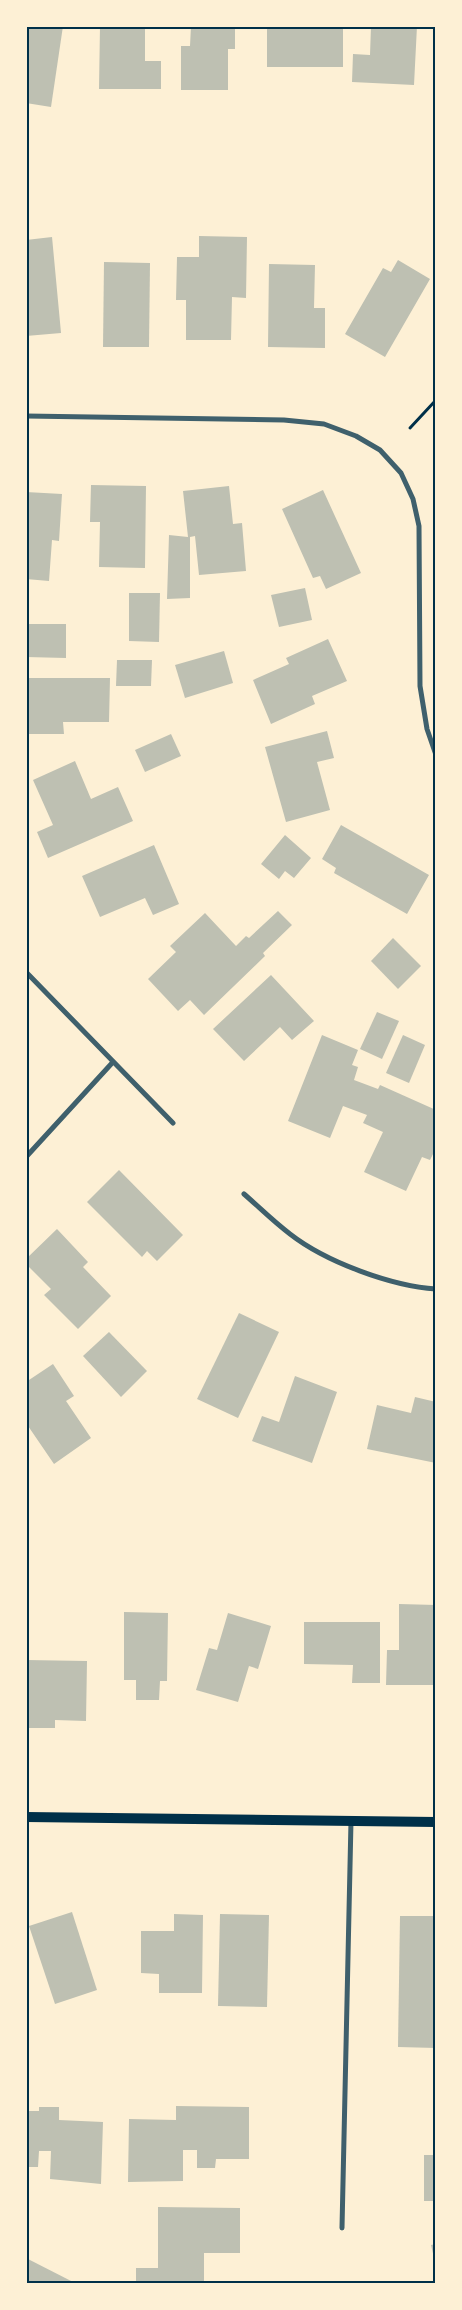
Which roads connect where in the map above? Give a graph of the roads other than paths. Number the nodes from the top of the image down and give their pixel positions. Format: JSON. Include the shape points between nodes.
{"nodes":[{"id":1,"x":26,"y":416,"type":"edge"},
{"id":2,"x":436,"y":755,"type":"edge"},
{"id":3,"x":26,"y":972,"type":"edge"},
{"id":4,"x":113,"y":1062,"type":"junction"},
{"id":5,"x":173,"y":1123,"type":"dead end"},
{"id":6,"x":26,"y":1157,"type":"edge"},
{"id":7,"x":244,"y":1194,"type":"dead end"},
{"id":8,"x":436,"y":1289,"type":"edge"},
{"id":9,"x":26,"y":1817,"type":"edge"},
{"id":10,"x":350,"y":1821,"type":"junction"},
{"id":11,"x":436,"y":1822,"type":"edge"},
{"id":12,"x":342,"y":2228,"type":"dead end"}],
"edges":[{"from":1,"to":2,"type":"street","via":[[284,420],[324,424],[356,436],[380,450],[401,473],[413,499],[419,526],[420,686],[427,729]]},
{"from":3,"to":4,"type":"street"},
{"from":4,"to":5,"type":"street"},
{"from":4,"to":6,"type":"street"},
{"from":7,"to":8,"type":"street","via":[[291,1235],[350,1268],[413,1288]]},
{"from":9,"to":10,"type":"main road"},
{"from":10,"to":11,"type":"main road"},
{"from":10,"to":12,"type":"street"}]}
